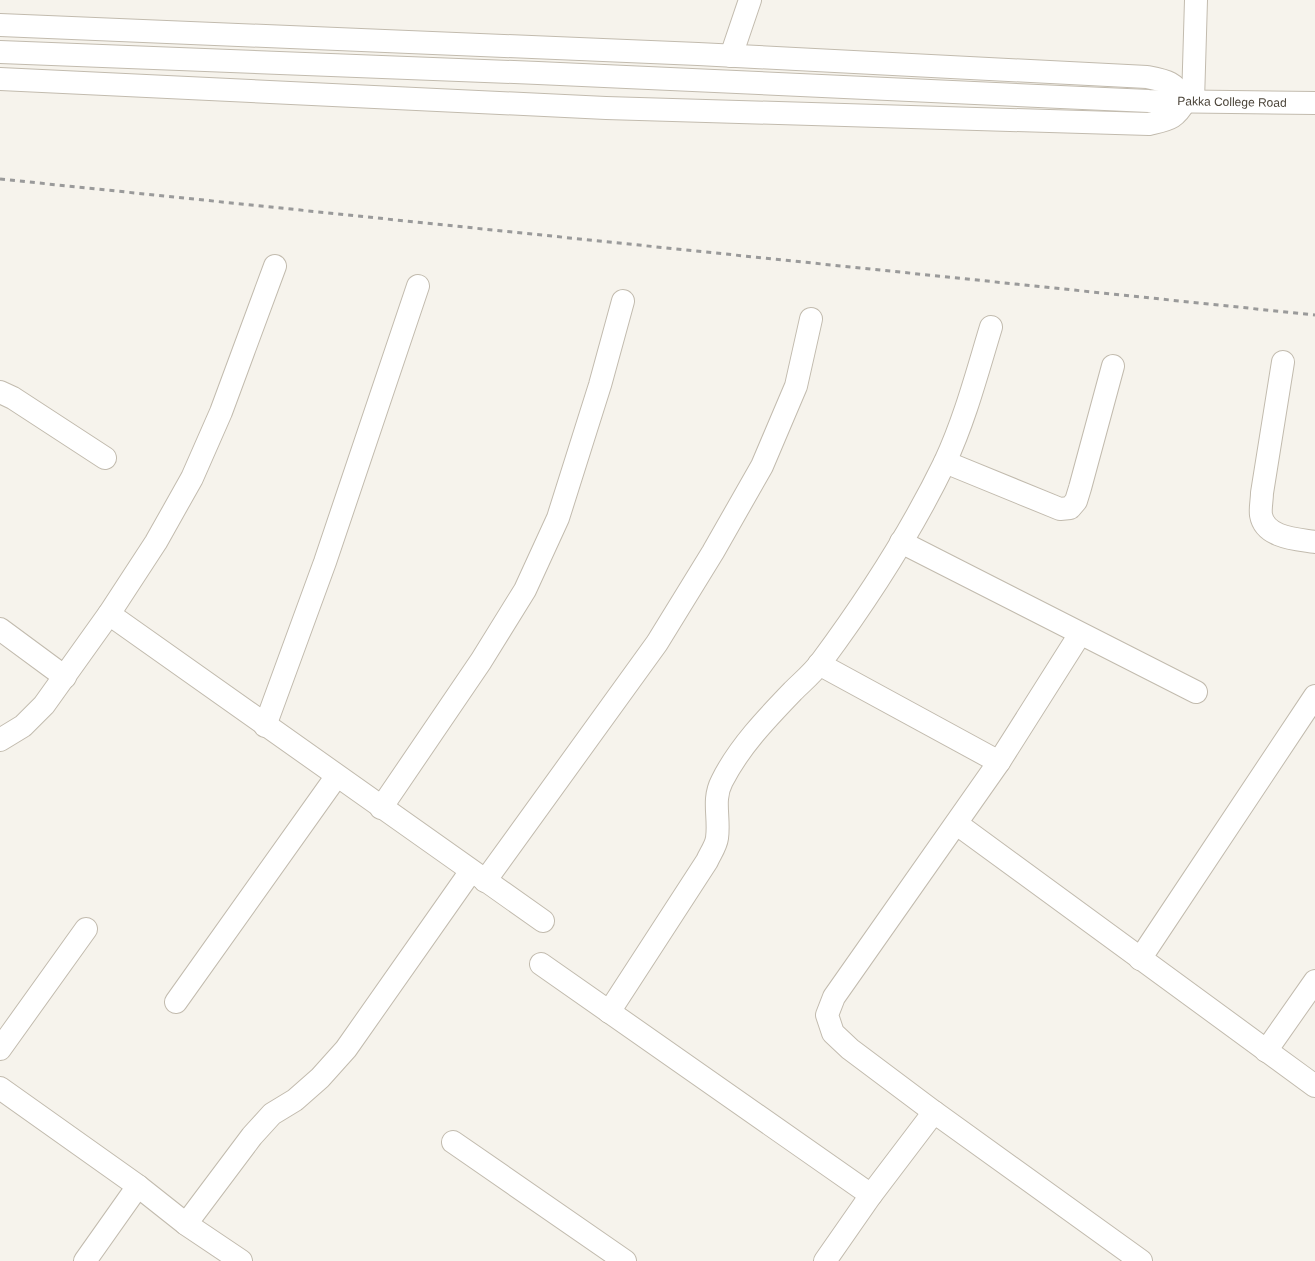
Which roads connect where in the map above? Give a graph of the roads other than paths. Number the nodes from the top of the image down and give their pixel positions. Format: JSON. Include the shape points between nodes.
{"nodes":[{"id":1,"x":750,"y":0,"type":"edge"},
{"id":2,"x":1196,"y":0,"type":"edge"},
{"id":3,"x":0,"y":25,"type":"edge"},
{"id":4,"x":0,"y":52,"type":"edge"},
{"id":5,"x":731,"y":56,"type":"junction"},
{"id":6,"x":0,"y":79,"type":"edge"},
{"id":7,"x":1189,"y":101,"type":"junction"},
{"id":8,"x":1315,"y":103,"type":"edge"},
{"id":9,"x":275,"y":266,"type":"dead end"},
{"id":10,"x":418,"y":286,"type":"dead end"},
{"id":11,"x":623,"y":301,"type":"dead end"},
{"id":12,"x":811,"y":319,"type":"dead end"},
{"id":13,"x":991,"y":327,"type":"dead end"},
{"id":14,"x":1283,"y":362,"type":"dead end"},
{"id":15,"x":1113,"y":366,"type":"dead end"},
{"id":16,"x":0,"y":392,"type":"edge"},
{"id":17,"x":105,"y":458,"type":"dead end"},
{"id":18,"x":945,"y":462,"type":"junction"},
{"id":19,"x":901,"y":542,"type":"junction"},
{"id":20,"x":1315,"y":542,"type":"edge"},
{"id":21,"x":109,"y":614,"type":"junction"},
{"id":22,"x":0,"y":629,"type":"edge"},
{"id":23,"x":1080,"y":634,"type":"junction"},
{"id":24,"x":819,"y":664,"type":"junction"},
{"id":25,"x":65,"y":678,"type":"junction"},
{"id":26,"x":1196,"y":692,"type":"dead end"},
{"id":27,"x":1315,"y":696,"type":"edge"},
{"id":28,"x":265,"y":726,"type":"junction"},
{"id":29,"x":0,"y":740,"type":"edge"},
{"id":30,"x":999,"y":762,"type":"junction"},
{"id":31,"x":336,"y":777,"type":"junction"},
{"id":32,"x":381,"y":808,"type":"junction"},
{"id":33,"x":956,"y":824,"type":"junction"},
{"id":34,"x":478,"y":876,"type":"junction"},
{"id":35,"x":543,"y":921,"type":"dead end"},
{"id":36,"x":86,"y":930,"type":"dead end"},
{"id":37,"x":1140,"y":959,"type":"junction"},
{"id":38,"x":541,"y":964,"type":"dead end"},
{"id":39,"x":1315,"y":981,"type":"edge"},
{"id":40,"x":176,"y":1002,"type":"dead end"},
{"id":41,"x":609,"y":1012,"type":"junction"},
{"id":42,"x":0,"y":1049,"type":"edge"},
{"id":43,"x":1266,"y":1051,"type":"junction"},
{"id":44,"x":1315,"y":1086,"type":"edge"},
{"id":45,"x":0,"y":1088,"type":"edge"},
{"id":46,"x":934,"y":1112,"type":"junction"},
{"id":47,"x":453,"y":1142,"type":"dead end"},
{"id":48,"x":138,"y":1186,"type":"junction"},
{"id":49,"x":871,"y":1195,"type":"junction"},
{"id":50,"x":186,"y":1224,"type":"junction"},
{"id":51,"x":85,"y":1261,"type":"edge"},
{"id":52,"x":241,"y":1261,"type":"edge"},
{"id":53,"x":625,"y":1261,"type":"edge"},
{"id":54,"x":825,"y":1261,"type":"edge"},
{"id":55,"x":1141,"y":1261,"type":"edge"}],
"edges":[{"from":1,"to":5,"type":"street"},
{"from":2,"to":7,"type":"street"},
{"from":3,"to":5,"type":"street"},
{"from":4,"to":7,"type":"street","name":"Pakka College Road"},
{"from":5,"to":7,"type":"street","via":[[1147,77],[1163,80],[1178,87]]},
{"from":6,"to":7,"type":"street","via":[[598,107],[1149,124],[1167,120],[1178,114]]},
{"from":7,"to":8,"type":"street","name":"Pakka College Road"},
{"from":9,"to":21,"type":"street","via":[[221,412],[192,478],[156,542]]},
{"from":10,"to":28,"type":"street","via":[[325,562]]},
{"from":11,"to":32,"type":"street","via":[[600,385],[558,518],[524,590],[481,661]]},
{"from":12,"to":34,"type":"street","via":[[796,386],[762,466],[713,552],[657,643]]},
{"from":13,"to":18,"type":"street","via":[[964,415]]},
{"from":14,"to":20,"type":"street","via":[[1262,493],[1261,515],[1265,526],[1279,535]]},
{"from":15,"to":18,"type":"street","via":[[1080,488],[1076,501],[1070,508],[1060,509]]},
{"from":16,"to":17,"type":"street"},
{"from":18,"to":19,"type":"street"},
{"from":19,"to":23,"type":"street"},
{"from":19,"to":24,"type":"street"},
{"from":21,"to":25,"type":"street"},
{"from":21,"to":28,"type":"street"},
{"from":22,"to":25,"type":"street"},
{"from":23,"to":26,"type":"street"},
{"from":23,"to":30,"type":"street"},
{"from":24,"to":30,"type":"street"},
{"from":24,"to":41,"type":"street","via":[[756,731],[733,761],[721,782],[715,802],[718,820],[717,840],[707,861]]},
{"from":25,"to":29,"type":"street","via":[[44,706],[23,726]]},
{"from":27,"to":37,"type":"street"},
{"from":28,"to":31,"type":"street"},
{"from":30,"to":33,"type":"street"},
{"from":31,"to":32,"type":"street"},
{"from":31,"to":40,"type":"street"},
{"from":32,"to":34,"type":"street"},
{"from":33,"to":37,"type":"street"},
{"from":33,"to":46,"type":"street","via":[[834,997],[827,1015],[833,1033],[850,1049]]},
{"from":34,"to":35,"type":"street"},
{"from":34,"to":50,"type":"street","via":[[346,1049],[320,1078],[295,1100],[272,1114],[252,1136]]},
{"from":36,"to":42,"type":"street"},
{"from":37,"to":43,"type":"street"},
{"from":38,"to":41,"type":"street"},
{"from":39,"to":43,"type":"street"},
{"from":41,"to":49,"type":"street"},
{"from":43,"to":44,"type":"street"},
{"from":45,"to":48,"type":"street"},
{"from":46,"to":49,"type":"street"},
{"from":46,"to":55,"type":"street"},
{"from":47,"to":53,"type":"street"},
{"from":48,"to":50,"type":"street"},
{"from":48,"to":51,"type":"street"},
{"from":49,"to":54,"type":"street"},
{"from":50,"to":52,"type":"street"}]}
